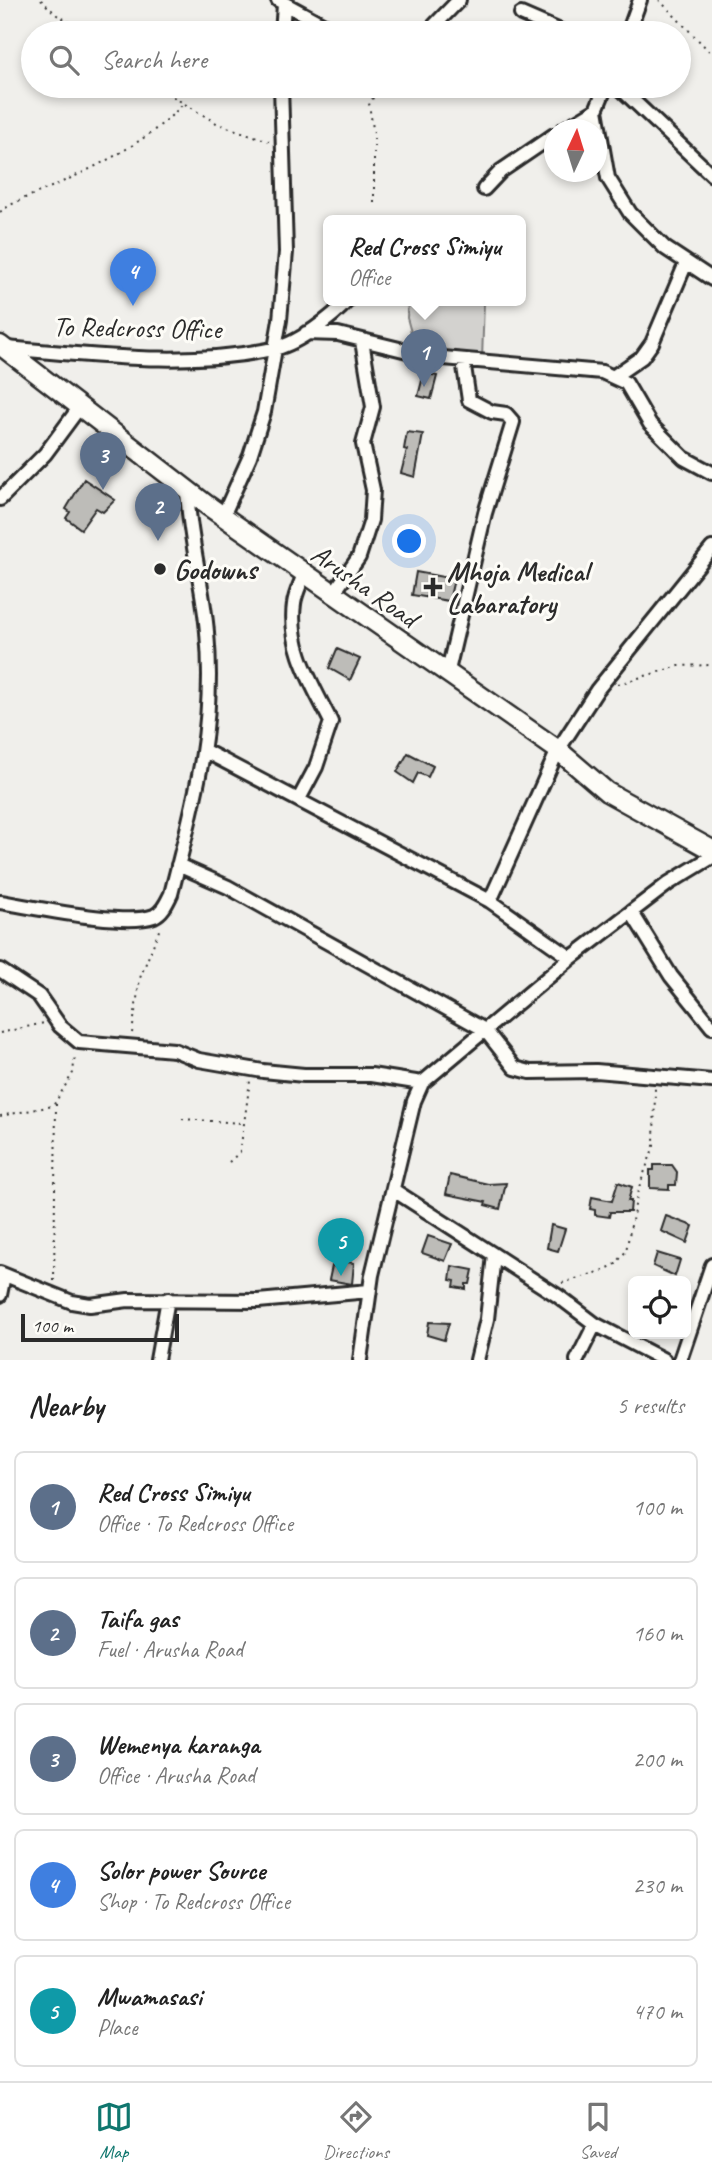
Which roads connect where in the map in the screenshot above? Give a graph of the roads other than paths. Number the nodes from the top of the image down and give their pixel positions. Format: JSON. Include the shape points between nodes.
{"nodes":[{"id":1,"x":459,"y":0,"type":"edge"},
{"id":2,"x":640,"y":0,"type":"edge"},
{"id":3,"x":281,"y":2,"type":"edge"},
{"id":4,"x":522,"y":13,"type":"dead end"},
{"id":5,"x":282,"y":21,"type":"edge"},
{"id":6,"x":323,"y":21,"type":"edge"},
{"id":7,"x":439,"y":21,"type":"edge"},
{"id":8,"x":539,"y":21,"type":"edge"},
{"id":9,"x":632,"y":21,"type":"edge"},
{"id":10,"x":282,"y":98,"type":"edge"},
{"id":11,"x":601,"y":98,"type":"edge"},
{"id":12,"x":631,"y":98,"type":"edge"},
{"id":13,"x":576,"y":119,"type":"edge"},
{"id":14,"x":544,"y":142,"type":"edge"},
{"id":15,"x":712,"y":175,"type":"edge"},
{"id":16,"x":484,"y":189,"type":"dead end"},
{"id":17,"x":686,"y":263,"type":"junction"},
{"id":18,"x":712,"y":279,"type":"edge"},
{"id":19,"x":343,"y":306,"type":"edge"},
{"id":20,"x":306,"y":333,"type":"junction"},
{"id":21,"x":362,"y":341,"type":"junction"},
{"id":22,"x":2,"y":346,"type":"edge"},
{"id":23,"x":274,"y":348,"type":"junction"},
{"id":24,"x":463,"y":360,"type":"junction"},
{"id":25,"x":613,"y":377,"type":"junction"},
{"id":26,"x":79,"y":408,"type":"junction"},
{"id":27,"x":712,"y":473,"type":"edge"},
{"id":28,"x":187,"y":489,"type":"junction"},
{"id":29,"x":0,"y":499,"type":"edge"},
{"id":30,"x":223,"y":516,"type":"junction"},
{"id":31,"x":712,"y":548,"type":"edge"},
{"id":32,"x":304,"y":574,"type":"junction"},
{"id":33,"x":333,"y":594,"type":"junction"},
{"id":34,"x":447,"y":675,"type":"junction"},
{"id":35,"x":558,"y":750,"type":"junction"},
{"id":36,"x":205,"y":751,"type":"junction"},
{"id":37,"x":299,"y":799,"type":"junction"},
{"id":38,"x":712,"y":850,"type":"edge"},
{"id":39,"x":712,"y":857,"type":"edge"},
{"id":40,"x":178,"y":864,"type":"junction"},
{"id":41,"x":490,"y":901,"type":"junction"},
{"id":42,"x":0,"y":902,"type":"edge"},
{"id":43,"x":632,"y":913,"type":"junction"},
{"id":44,"x":572,"y":958,"type":"junction"},
{"id":45,"x":0,"y":971,"type":"edge"},
{"id":46,"x":712,"y":1027,"type":"edge"},
{"id":47,"x":485,"y":1030,"type":"junction"},
{"id":48,"x":712,"y":1081,"type":"edge"},
{"id":49,"x":422,"y":1083,"type":"junction"},
{"id":50,"x":395,"y":1191,"type":"junction"},
{"id":51,"x":495,"y":1255,"type":"junction"},
{"id":52,"x":712,"y":1265,"type":"edge"},
{"id":53,"x":2,"y":1274,"type":"edge"},
{"id":54,"x":369,"y":1290,"type":"junction"},
{"id":55,"x":0,"y":1295,"type":"edge"},
{"id":56,"x":168,"y":1299,"type":"junction"},
{"id":57,"x":595,"y":1324,"type":"junction"},
{"id":58,"x":156,"y":1360,"type":"edge"},
{"id":59,"x":360,"y":1360,"type":"edge"},
{"id":60,"x":477,"y":1360,"type":"edge"},
{"id":61,"x":577,"y":1360,"type":"edge"},
{"id":62,"x":664,"y":1360,"type":"edge"},
{"id":63,"x":680,"y":1360,"type":"edge"}],
"edges":[{"from":1,"to":7,"type":"street"},
{"from":2,"to":9,"type":"street"},
{"from":3,"to":5,"type":"street"},
{"from":3,"to":6,"type":"street"},
{"from":4,"to":8,"type":"street"},
{"from":10,"to":23,"type":"street","via":[[286,252]]},
{"from":11,"to":13,"type":"street"},
{"from":11,"to":17,"type":"street","via":[[608,178],[664,248]]},
{"from":12,"to":15,"type":"street"},
{"from":14,"to":16,"type":"street","via":[[501,171]]},
{"from":17,"to":18,"type":"street"},
{"from":17,"to":25,"type":"street","via":[[652,343],[642,357]]},
{"from":19,"to":20,"type":"street","name":"To Redcross Office"},
{"from":20,"to":21,"type":"street","name":"To Redcross Office","via":[[338,334]]},
{"from":20,"to":23,"type":"street","name":"To Redcross Office"},
{"from":21,"to":24,"type":"street","name":"To Redcross Office"},
{"from":21,"to":33,"type":"street","via":[[373,407],[363,444],[373,491],[370,520],[359,557]]},
{"from":22,"to":23,"type":"street","name":"To Redcross Office","via":[[166,358]]},
{"from":22,"to":26,"type":"main road","name":"Arusha Road"},
{"from":23,"to":30,"type":"street","via":[[264,412]]},
{"from":24,"to":25,"type":"street","name":"To Redcross Office","via":[[562,366]]},
{"from":24,"to":34,"type":"street","via":[[469,400],[506,414],[513,422],[485,513]]},
{"from":25,"to":27,"type":"street","name":"To Redcross Office","via":[[626,383],[650,424],[684,458]]},
{"from":26,"to":28,"type":"main road","name":"Arusha Road"},
{"from":26,"to":29,"type":"street","via":[[45,454]]},
{"from":28,"to":30,"type":"main road","name":"Arusha Road"},
{"from":28,"to":36,"type":"street","via":[[189,535],[207,631]]},
{"from":30,"to":32,"type":"main road","name":"Arusha Road"},
{"from":31,"to":35,"type":"street","via":[[597,690]]},
{"from":32,"to":33,"type":"main road","name":"Arusha Road"},
{"from":32,"to":37,"type":"street","via":[[294,604],[296,639],[305,674],[331,722]]},
{"from":33,"to":34,"type":"main road","name":"Arusha Road"},
{"from":34,"to":35,"type":"main road","name":"Arusha Road"},
{"from":35,"to":38,"type":"main road","name":"Arusha Road","via":[[607,792]]},
{"from":35,"to":41,"type":"street"},
{"from":36,"to":37,"type":"street"},
{"from":36,"to":40,"type":"street"},
{"from":37,"to":41,"type":"street"},
{"from":39,"to":43,"type":"street"},
{"from":40,"to":42,"type":"street","via":[[166,905],[153,916],[123,918]]},
{"from":40,"to":47,"type":"street"},
{"from":41,"to":44,"type":"street"},
{"from":43,"to":44,"type":"street"},
{"from":43,"to":46,"type":"street","via":[[663,965]]},
{"from":44,"to":47,"type":"street"},
{"from":45,"to":49,"type":"street","via":[[39,996],[73,1040],[174,1050],[199,1060],[252,1069],[371,1075]]},
{"from":47,"to":48,"type":"street","via":[[515,1069]]},
{"from":47,"to":49,"type":"street"},
{"from":49,"to":50,"type":"street"},
{"from":50,"to":51,"type":"street"},
{"from":50,"to":54,"type":"street"},
{"from":51,"to":57,"type":"street"},
{"from":51,"to":60,"type":"street"},
{"from":52,"to":63,"type":"street"},
{"from":53,"to":55,"type":"street"},
{"from":53,"to":56,"type":"street","via":[[90,1305]]},
{"from":54,"to":56,"type":"street","via":[[258,1301]]},
{"from":54,"to":59,"type":"street"},
{"from":56,"to":58,"type":"street"},
{"from":57,"to":61,"type":"street"},
{"from":57,"to":62,"type":"street"}]}
